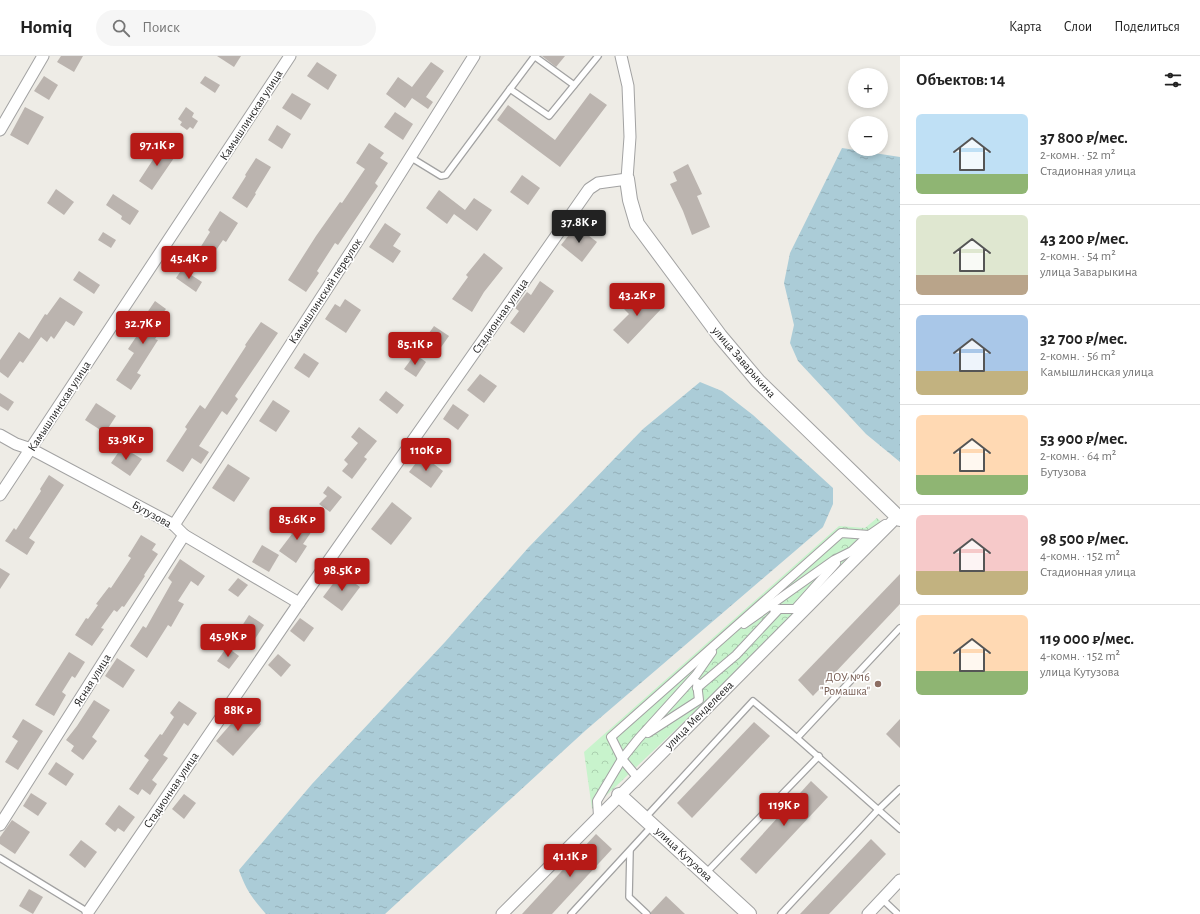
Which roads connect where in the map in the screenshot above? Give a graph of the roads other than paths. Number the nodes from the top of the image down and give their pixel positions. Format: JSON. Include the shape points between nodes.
{"nodes":[{"id":1,"x":43,"y":56,"type":"edge"},
{"id":2,"x":290,"y":56,"type":"edge"},
{"id":3,"x":474,"y":56,"type":"edge"},
{"id":4,"x":534,"y":56,"type":"edge"},
{"id":5,"x":598,"y":56,"type":"edge"},
{"id":6,"x":621,"y":56,"type":"edge"},
{"id":7,"x":574,"y":85,"type":"junction"},
{"id":8,"x":510,"y":89,"type":"junction"},
{"id":9,"x":0,"y":130,"type":"edge"},
{"id":10,"x":410,"y":157,"type":"junction"},
{"id":11,"x":628,"y":180,"type":"junction"},
{"id":12,"x":0,"y":435,"type":"edge"},
{"id":13,"x":31,"y":449,"type":"junction"},
{"id":14,"x":0,"y":495,"type":"edge"},
{"id":15,"x":899,"y":518,"type":"edge"},
{"id":16,"x":174,"y":525,"type":"junction"},
{"id":17,"x":184,"y":535,"type":"junction"},
{"id":18,"x":869,"y":535,"type":"junction"},
{"id":19,"x":844,"y":555,"type":"junction"},
{"id":20,"x":299,"y":603,"type":"junction"},
{"id":21,"x":767,"y":609,"type":"junction"},
{"id":22,"x":779,"y":609,"type":"junction"},
{"id":23,"x":900,"y":628,"type":"edge"},
{"id":24,"x":722,"y":639,"type":"junction"},
{"id":25,"x":696,"y":674,"type":"junction"},
{"id":26,"x":698,"y":688,"type":"junction"},
{"id":27,"x":797,"y":738,"type":"junction"},
{"id":28,"x":638,"y":739,"type":"junction"},
{"id":29,"x":819,"y":756,"type":"junction"},
{"id":30,"x":622,"y":759,"type":"junction"},
{"id":31,"x":637,"y":777,"type":"junction"},
{"id":32,"x":900,"y":789,"type":"edge"},
{"id":33,"x":619,"y":795,"type":"junction"},
{"id":34,"x":878,"y":810,"type":"junction"},
{"id":35,"x":598,"y":816,"type":"junction"},
{"id":36,"x":648,"y":822,"type":"junction"},
{"id":37,"x":0,"y":825,"type":"edge"},
{"id":38,"x":900,"y":829,"type":"edge"},
{"id":39,"x":630,"y":850,"type":"junction"},
{"id":40,"x":0,"y":858,"type":"edge"},
{"id":41,"x":705,"y":874,"type":"junction"},
{"id":42,"x":900,"y":880,"type":"edge"},
{"id":43,"x":882,"y":899,"type":"junction"},
{"id":44,"x":88,"y":912,"type":"joint"},
{"id":45,"x":502,"y":914,"type":"edge"},
{"id":46,"x":571,"y":914,"type":"edge"},
{"id":47,"x":647,"y":914,"type":"edge"},
{"id":48,"x":749,"y":914,"type":"edge"},
{"id":49,"x":781,"y":914,"type":"edge"},
{"id":50,"x":868,"y":914,"type":"edge"},
{"id":51,"x":898,"y":914,"type":"edge"}],
"edges":[{"from":1,"to":9,"type":"street"},
{"from":2,"to":13,"type":"street","name":"Камышлинская улица"},
{"from":3,"to":10,"type":"street","name":"Камышлинский переулок"},
{"from":4,"to":7,"type":"lane"},
{"from":4,"to":8,"type":"lane"},
{"from":5,"to":7,"type":"lane"},
{"from":6,"to":11,"type":"street","via":[[628,86]]},
{"from":7,"to":8,"type":"lane","via":[[549,116]]},
{"from":8,"to":10,"type":"lane","via":[[446,175],[441,176]]},
{"from":10,"to":16,"type":"street","name":"Камышлинский переулок"},
{"from":11,"to":15,"type":"street","name":"улица Заварыкина","via":[[630,200],[637,224],[720,336],[758,381]]},
{"from":11,"to":20,"type":"street","name":"Стадионная улица","via":[[598,183],[589,188]]},
{"from":12,"to":13,"type":"street","name":"Бутузова"},
{"from":13,"to":14,"type":"street","name":"Камышлинская улица"},
{"from":13,"to":16,"type":"street","name":"Бутузова"},
{"from":15,"to":18,"type":"street"},
{"from":15,"to":31,"type":"street","name":"улица Менделеева"},
{"from":16,"to":17,"type":"street","name":"Бутузова"},
{"from":17,"to":20,"type":"street","name":"Бутузова"},
{"from":17,"to":37,"type":"street","name":"Ясная улица"},
{"from":18,"to":19,"type":"street"},
{"from":18,"to":24,"type":"street","via":[[841,533]]},
{"from":19,"to":21,"type":"street"},
{"from":19,"to":22,"type":"street","via":[[794,609]]},
{"from":20,"to":44,"type":"street","name":"Стадионная улица"},
{"from":21,"to":22,"type":"street"},
{"from":21,"to":24,"type":"street"},
{"from":22,"to":26,"type":"street","via":[[736,655]]},
{"from":23,"to":27,"type":"lane"},
{"from":24,"to":25,"type":"street"},
{"from":24,"to":30,"type":"street","via":[[611,737]]},
{"from":25,"to":26,"type":"street"},
{"from":25,"to":28,"type":"street"},
{"from":26,"to":28,"type":"street","via":[[699,700]]},
{"from":27,"to":29,"type":"lane"},
{"from":27,"to":36,"type":"lane","via":[[753,701]]},
{"from":28,"to":30,"type":"street"},
{"from":29,"to":34,"type":"lane"},
{"from":29,"to":41,"type":"lane"},
{"from":30,"to":31,"type":"street"},
{"from":30,"to":35,"type":"street","via":[[597,801]]},
{"from":31,"to":33,"type":"street","name":"улица Менделеева"},
{"from":32,"to":34,"type":"lane"},
{"from":33,"to":35,"type":"street","name":"улица Менделеева"},
{"from":33,"to":36,"type":"street","name":"улица Кутузова"},
{"from":34,"to":38,"type":"lane"},
{"from":34,"to":49,"type":"lane"},
{"from":35,"to":45,"type":"street","name":"улица Менделеева"},
{"from":36,"to":39,"type":"lane"},
{"from":36,"to":41,"type":"street","name":"улица Кутузова"},
{"from":39,"to":46,"type":"lane"},
{"from":39,"to":47,"type":"lane","via":[[629,897]]},
{"from":40,"to":44,"type":"lane"},
{"from":41,"to":48,"type":"street","name":"улица Кутузова"},
{"from":42,"to":43,"type":"street"},
{"from":43,"to":50,"type":"street"},
{"from":43,"to":51,"type":"lane"}]}
